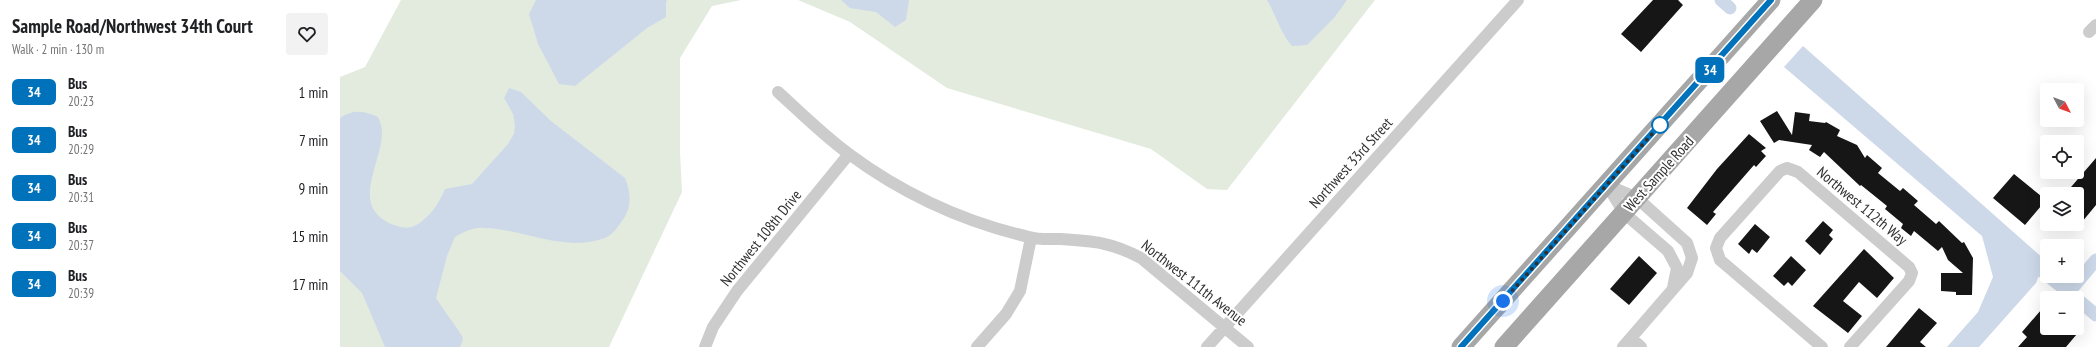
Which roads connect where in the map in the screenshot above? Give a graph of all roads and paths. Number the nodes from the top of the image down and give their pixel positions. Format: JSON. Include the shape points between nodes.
{"nodes":[{"id":1,"x":1518,"y":0,"type":"edge"},
{"id":2,"x":1771,"y":0,"type":"edge"},
{"id":3,"x":1813,"y":0,"type":"edge"},
{"id":4,"x":778,"y":92,"type":"dead end"},
{"id":5,"x":849,"y":154,"type":"junction"},
{"id":6,"x":1607,"y":185,"type":"junction"},
{"id":7,"x":1637,"y":198,"type":"junction"},
{"id":8,"x":1624,"y":213,"type":"junction"},
{"id":9,"x":1031,"y":238,"type":"junction"},
{"id":10,"x":1672,"y":290,"type":"junction"},
{"id":11,"x":1225,"y":327,"type":"junction"},
{"id":12,"x":1631,"y":338,"type":"junction"},
{"id":13,"x":705,"y":347,"type":"edge"},
{"id":14,"x":977,"y":347,"type":"edge"},
{"id":15,"x":1207,"y":347,"type":"edge"},
{"id":16,"x":1248,"y":347,"type":"edge"},
{"id":17,"x":1461,"y":347,"type":"edge"},
{"id":18,"x":1504,"y":347,"type":"edge"},
{"id":19,"x":1623,"y":347,"type":"edge"},
{"id":20,"x":1641,"y":347,"type":"edge"},
{"id":21,"x":1822,"y":347,"type":"edge"},
{"id":22,"x":1850,"y":347,"type":"edge"}],
"edges":[{"from":1,"to":11,"type":"street","name":"Northwest 33rd Street"},
{"from":2,"to":6,"type":"main road"},
{"from":3,"to":7,"type":"main road","name":"West Sample Road"},
{"from":4,"to":5,"type":"street","name":"Northwest 111th Avenue"},
{"from":5,"to":9,"type":"street","name":"Northwest 111th Avenue","via":[[904,190],[944,210]]},
{"from":5,"to":13,"type":"street","name":"Northwest 108th Drive","via":[[737,291],[713,327]]},
{"from":6,"to":7,"type":"street"},
{"from":6,"to":8,"type":"street"},
{"from":6,"to":17,"type":"main road"},
{"from":7,"to":8,"type":"main road","name":"West Sample Road"},
{"from":7,"to":10,"type":"street","via":[[1688,243],[1692,258],[1687,272]]},
{"from":8,"to":10,"type":"street","via":[[1668,251],[1677,268]]},
{"from":8,"to":18,"type":"main road","name":"West Sample Road"},
{"from":9,"to":11,"type":"street","name":"Northwest 111th Avenue","via":[[1100,242],[1121,247],[1141,258]]},
{"from":9,"to":14,"type":"street","via":[[1020,291],[1006,314]]},
{"from":10,"to":12,"type":"street"},
{"from":11,"to":15,"type":"street","name":"Northwest 33rd Street"},
{"from":11,"to":16,"type":"street","name":"Northwest 111th Avenue"},
{"from":12,"to":19,"type":"street"},
{"from":12,"to":20,"type":"street"},
{"from":21,"to":22,"type":"street","name":"Northwest 112th Way","via":[[1720,260],[1716,248],[1720,238],[1780,171],[1788,168],[1798,172],[1909,267],[1912,273],[1909,281]]}]}
